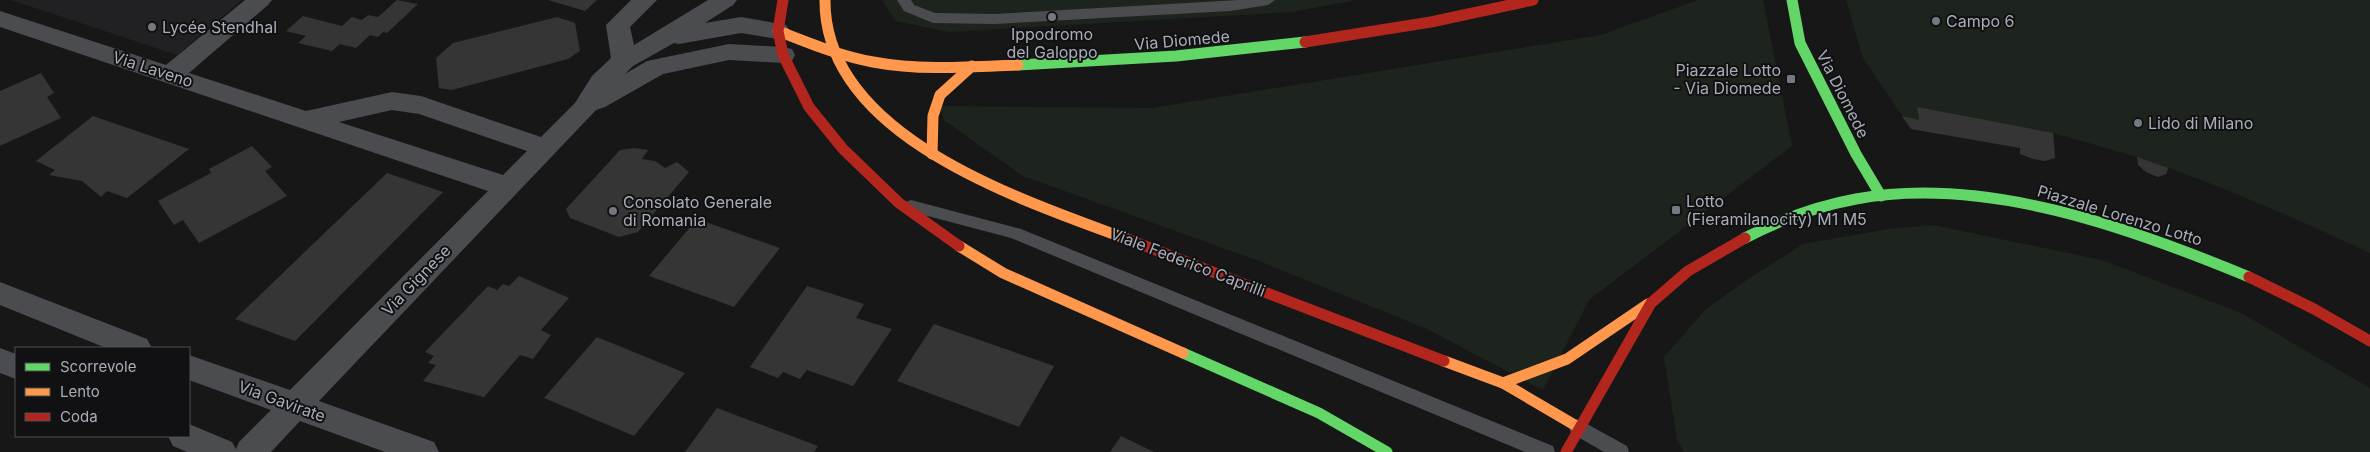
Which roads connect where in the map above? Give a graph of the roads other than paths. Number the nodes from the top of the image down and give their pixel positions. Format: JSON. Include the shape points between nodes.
{"nodes":[{"id":1,"x":260,"y":0,"type":"edge"},
{"id":2,"x":646,"y":0,"type":"edge"},
{"id":3,"x":725,"y":0,"type":"edge"},
{"id":4,"x":783,"y":0,"type":"edge"},
{"id":5,"x":825,"y":0,"type":"edge"},
{"id":6,"x":904,"y":0,"type":"edge"},
{"id":7,"x":1268,"y":0,"type":"edge"},
{"id":8,"x":1533,"y":0,"type":"edge"},
{"id":9,"x":1792,"y":0,"type":"edge"},
{"id":10,"x":0,"y":19,"type":"edge"},
{"id":11,"x":778,"y":31,"type":"junction"},
{"id":12,"x":651,"y":46,"type":"junction"},
{"id":13,"x":832,"y":51,"type":"junction"},
{"id":14,"x":793,"y":54,"type":"junction"},
{"id":15,"x":624,"y":60,"type":"junction"},
{"id":16,"x":972,"y":66,"type":"junction"},
{"id":17,"x":170,"y":75,"type":"junction"},
{"id":18,"x":584,"y":109,"type":"junction"},
{"id":19,"x":306,"y":120,"type":"junction"},
{"id":20,"x":546,"y":148,"type":"junction"},
{"id":21,"x":932,"y":154,"type":"junction"},
{"id":22,"x":507,"y":187,"type":"junction"},
{"id":23,"x":1881,"y":196,"type":"junction"},
{"id":24,"x":899,"y":203,"type":"junction"},
{"id":25,"x":0,"y":293,"type":"edge"},
{"id":26,"x":1652,"y":301,"type":"junction"},
{"id":27,"x":2370,"y":341,"type":"edge"},
{"id":28,"x":135,"y":347,"type":"edge"},
{"id":29,"x":0,"y":360,"type":"edge"},
{"id":30,"x":15,"y":367,"type":"edge"},
{"id":31,"x":190,"y":367,"type":"edge"},
{"id":32,"x":1503,"y":383,"type":"junction"},
{"id":33,"x":293,"y":406,"type":"junction"},
{"id":34,"x":1578,"y":427,"type":"junction"},
{"id":35,"x":186,"y":437,"type":"edge"},
{"id":36,"x":370,"y":444,"type":"edge"},
{"id":37,"x":221,"y":452,"type":"edge"},
{"id":38,"x":250,"y":452,"type":"edge"},
{"id":39,"x":423,"y":452,"type":"edge"},
{"id":40,"x":1387,"y":452,"type":"edge"},
{"id":41,"x":1546,"y":452,"type":"edge"},
{"id":42,"x":1566,"y":452,"type":"edge"},
{"id":43,"x":1620,"y":452,"type":"edge"}],
"edges":[{"from":1,"to":17,"type":"street"},
{"from":2,"to":15,"type":"street","via":[[618,25]]},
{"from":3,"to":12,"type":"street","name":"Via Gignese"},
{"from":4,"to":11,"type":"street"},
{"from":5,"to":13,"type":"street","name":"Viale Federico Caprilli","via":[[825,29]]},
{"from":6,"to":7,"type":"lane","via":[[910,8],[933,18],[1230,6]]},
{"from":8,"to":16,"type":"street","name":"Via Diomede","via":[[1454,18],[1243,51],[1117,61]]},
{"from":9,"to":23,"type":"street","name":"Via Diomede","via":[[1800,43]]},
{"from":10,"to":17,"type":"street","name":"Via Laveno"},
{"from":11,"to":12,"type":"street","name":"Via Gignese","via":[[741,25],[682,35]]},
{"from":11,"to":13,"type":"street"},
{"from":11,"to":14,"type":"street"},
{"from":12,"to":15,"type":"street","name":"Via Gignese"},
{"from":13,"to":14,"type":"street"},
{"from":13,"to":16,"type":"street","name":"Via Diomede","via":[[872,62],[905,66]]},
{"from":13,"to":21,"type":"street","name":"Viale Federico Caprilli","via":[[866,100]]},
{"from":14,"to":18,"type":"street","name":"Via Gignese","via":[[729,52],[656,67]]},
{"from":14,"to":24,"type":"street","via":[[809,107],[842,150]]},
{"from":15,"to":18,"type":"street","name":"Via Gignese","via":[[601,82]]},
{"from":16,"to":21,"type":"street","via":[[940,95],[933,116]]},
{"from":17,"to":19,"type":"street","name":"Via Laveno"},
{"from":18,"to":20,"type":"street","name":"Via Gignese"},
{"from":19,"to":20,"type":"street","via":[[392,101],[421,105]]},
{"from":19,"to":22,"type":"street","name":"Via Laveno"},
{"from":20,"to":22,"type":"street","name":"Via Gignese"},
{"from":21,"to":32,"type":"street","name":"Viale Federico Caprilli","via":[[970,176],[1024,199]]},
{"from":22,"to":33,"type":"street","name":"Via Gignese"},
{"from":23,"to":26,"type":"street","name":"Piazzale Lorenzo Lotto","via":[[1818,208],[1760,229],[1705,261]]},
{"from":23,"to":27,"type":"street","name":"Piazzale Lorenzo Lotto","via":[[1948,193],[1987,197],[2107,225],[2253,278],[2300,300]]},
{"from":24,"to":40,"type":"street","via":[[1003,273],[1318,413]]},
{"from":24,"to":41,"type":"lane","via":[[1014,233]]},
{"from":25,"to":28,"type":"street"},
{"from":26,"to":32,"type":"street","via":[[1567,359]]},
{"from":26,"to":34,"type":"street","name":"Piazzale Lorenzo Lotto"},
{"from":29,"to":30,"type":"street"},
{"from":31,"to":33,"type":"street","name":"Via Gavirate"},
{"from":32,"to":34,"type":"street","name":"Viale Federico Caprilli"},
{"from":33,"to":36,"type":"street","name":"Via Gavirate"},
{"from":33,"to":38,"type":"street","name":"Via Gignese"},
{"from":34,"to":42,"type":"street","name":"Piazzale Lorenzo Lotto"},
{"from":34,"to":43,"type":"lane"},
{"from":35,"to":37,"type":"street"},
{"from":36,"to":39,"type":"street","name":"Via Gavirate"}]}
